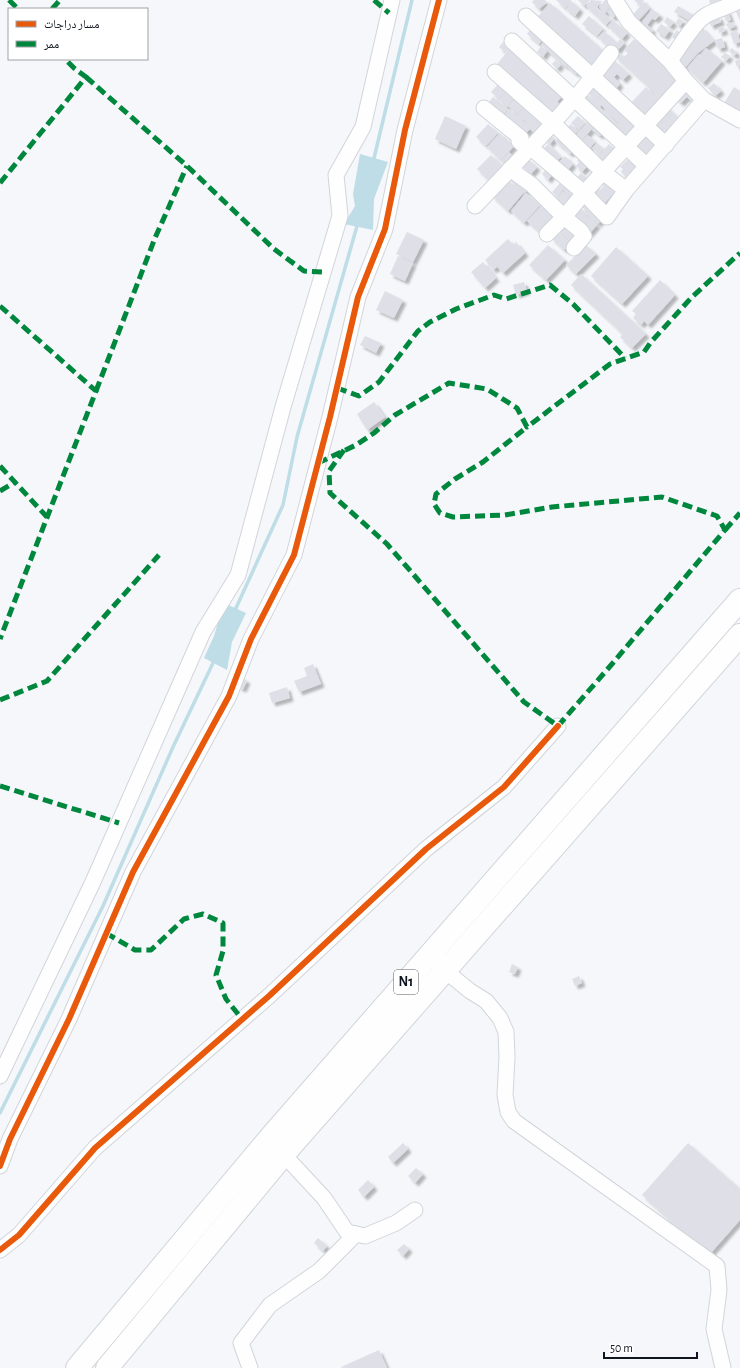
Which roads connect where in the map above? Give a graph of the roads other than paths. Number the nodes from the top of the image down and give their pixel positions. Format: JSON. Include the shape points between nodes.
{"nodes":[{"id":1,"x":392,"y":0,"type":"edge"},
{"id":2,"x":439,"y":0,"type":"edge"},
{"id":3,"x":615,"y":0,"type":"edge"},
{"id":4,"x":740,"y":0,"type":"edge"},
{"id":5,"x":526,"y":16,"type":"dead end"},
{"id":6,"x":512,"y":41,"type":"dead end"},
{"id":7,"x":611,"y":53,"type":"dead end"},
{"id":8,"x":670,"y":61,"type":"junction"},
{"id":9,"x":495,"y":72,"type":"dead end"},
{"id":10,"x":594,"y":77,"type":"junction"},
{"id":11,"x":686,"y":81,"type":"junction"},
{"id":12,"x":575,"y":98,"type":"junction"},
{"id":13,"x":704,"y":100,"type":"junction"},
{"id":14,"x":484,"y":108,"type":"dead end"},
{"id":15,"x":740,"y":120,"type":"edge"},
{"id":16,"x":553,"y":123,"type":"junction"},
{"id":17,"x":645,"y":126,"type":"junction"},
{"id":18,"x":666,"y":145,"type":"junction"},
{"id":19,"x":530,"y":147,"type":"junction"},
{"id":20,"x":627,"y":148,"type":"junction"},
{"id":21,"x":647,"y":166,"type":"junction"},
{"id":22,"x":510,"y":169,"type":"junction"},
{"id":23,"x":603,"y":172,"type":"junction"},
{"id":24,"x":626,"y":190,"type":"junction"},
{"id":25,"x":584,"y":193,"type":"junction"},
{"id":26,"x":475,"y":206,"type":"dead end"},
{"id":27,"x":564,"y":217,"type":"junction"},
{"id":28,"x":547,"y":234,"type":"dead end"},
{"id":29,"x":574,"y":248,"type":"dead end"},
{"id":30,"x":740,"y":600,"type":"edge"},
{"id":31,"x":740,"y":635,"type":"edge"},
{"id":32,"x":558,"y":726,"type":"dead end"},
{"id":33,"x":434,"y":951,"type":"junction"},
{"id":34,"x":447,"y":969,"type":"junction"},
{"id":35,"x":0,"y":1076,"type":"edge"},
{"id":36,"x":284,"y":1155,"type":"junction"},
{"id":37,"x":0,"y":1166,"type":"edge"},
{"id":38,"x":415,"y":1210,"type":"dead end"},
{"id":39,"x":356,"y":1234,"type":"junction"},
{"id":40,"x":0,"y":1250,"type":"edge"},
{"id":41,"x":77,"y":1368,"type":"edge"},
{"id":42,"x":107,"y":1368,"type":"edge"},
{"id":43,"x":250,"y":1368,"type":"edge"},
{"id":44,"x":723,"y":1368,"type":"edge"}],
"edges":[{"from":1,"to":35,"type":"street","via":[[363,127],[336,175],[340,216],[283,407],[238,575],[203,632],[92,884]]},
{"from":2,"to":37,"type":"street","via":[[405,130],[385,229],[358,297],[294,555],[251,639],[229,696],[133,872],[69,1019],[10,1139]]},
{"from":3,"to":8,"type":"street","via":[[629,22]]},
{"from":4,"to":8,"type":"street","via":[[732,6],[705,16]]},
{"from":5,"to":10,"type":"street"},
{"from":6,"to":12,"type":"street"},
{"from":7,"to":10,"type":"street"},
{"from":8,"to":11,"type":"street"},
{"from":9,"to":16,"type":"street"},
{"from":10,"to":12,"type":"street"},
{"from":10,"to":17,"type":"street"},
{"from":11,"to":13,"type":"street"},
{"from":11,"to":17,"type":"street"},
{"from":12,"to":16,"type":"street"},
{"from":12,"to":20,"type":"street"},
{"from":13,"to":15,"type":"street"},
{"from":13,"to":18,"type":"street"},
{"from":14,"to":19,"type":"street","via":[[521,138],[520,141],[527,148]]},
{"from":16,"to":19,"type":"street"},
{"from":16,"to":23,"type":"street"},
{"from":17,"to":18,"type":"street"},
{"from":17,"to":20,"type":"street"},
{"from":18,"to":21,"type":"street"},
{"from":19,"to":22,"type":"street"},
{"from":19,"to":25,"type":"street"},
{"from":20,"to":21,"type":"street"},
{"from":20,"to":23,"type":"street"},
{"from":21,"to":24,"type":"street"},
{"from":22,"to":26,"type":"street"},
{"from":22,"to":27,"type":"street","via":[[532,185]]},
{"from":23,"to":24,"type":"street"},
{"from":23,"to":25,"type":"street"},
{"from":24,"to":25,"type":"street","via":[[607,217]]},
{"from":25,"to":27,"type":"street"},
{"from":27,"to":28,"type":"street"},
{"from":27,"to":29,"type":"street","via":[[584,236]]},
{"from":30,"to":33,"type":"highway","number":"N1"},
{"from":31,"to":34,"type":"highway","number":"N1"},
{"from":32,"to":40,"type":"street","via":[[504,787],[426,849],[269,996],[95,1148],[19,1235]]},
{"from":33,"to":34,"type":"street"},
{"from":33,"to":41,"type":"highway","number":"N1","via":[[274,1133]]},
{"from":34,"to":36,"type":"highway","number":"N1"},
{"from":34,"to":44,"type":"street","via":[[464,987],[486,1001],[500,1018],[506,1032],[504,1095],[508,1112],[514,1121],[717,1266],[719,1290],[714,1328]]},
{"from":36,"to":39,"type":"street","via":[[324,1198],[347,1232]]},
{"from":36,"to":42,"type":"highway","number":"N1"},
{"from":38,"to":39,"type":"street","via":[[396,1223],[365,1236]]},
{"from":39,"to":43,"type":"street","via":[[319,1270],[270,1305],[241,1343]]}]}
